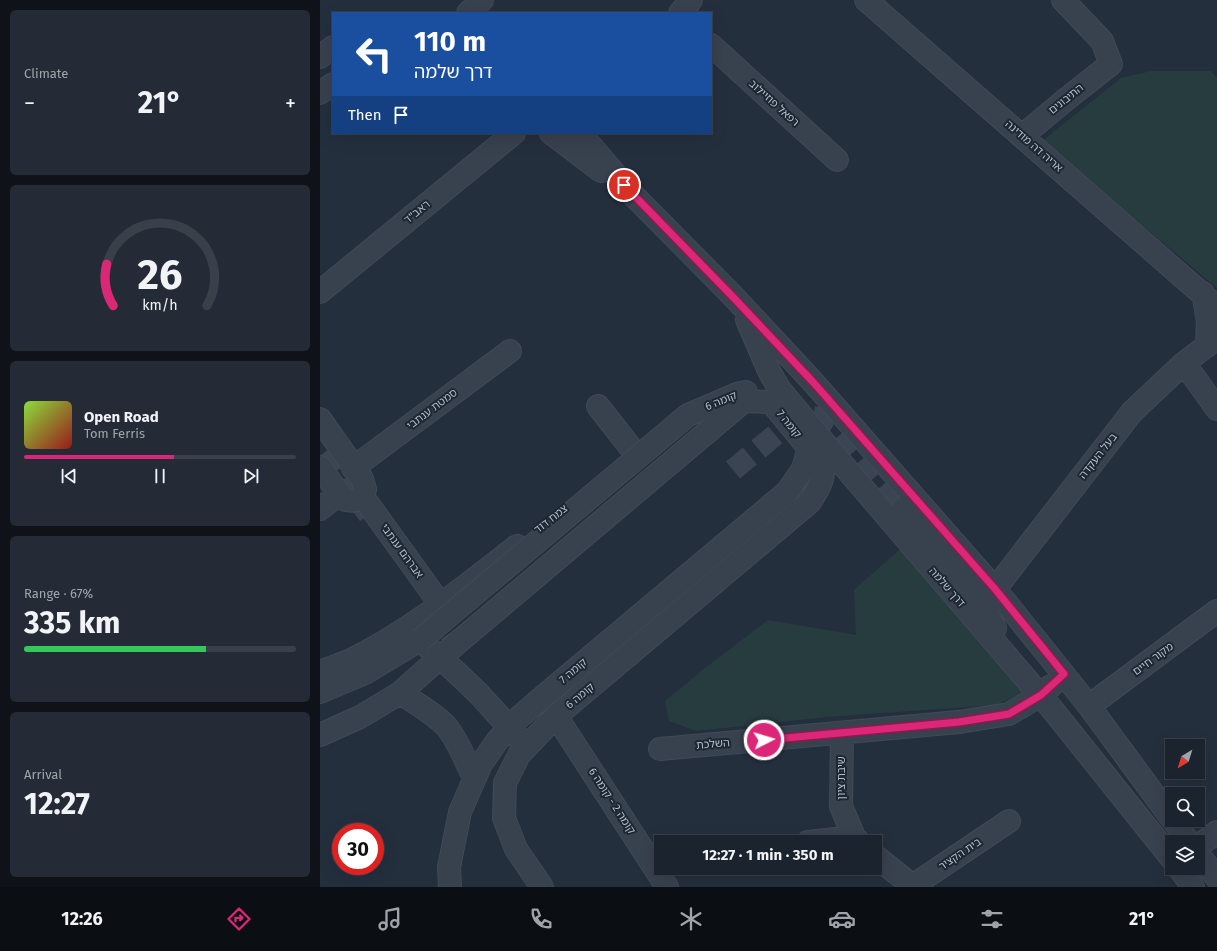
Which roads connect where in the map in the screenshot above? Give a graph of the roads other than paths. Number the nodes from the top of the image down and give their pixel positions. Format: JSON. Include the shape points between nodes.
{"nodes":[{"id":1,"x":482,"y":0,"type":"edge"},
{"id":2,"x":691,"y":0,"type":"edge"},
{"id":3,"x":866,"y":0,"type":"edge"},
{"id":4,"x":1063,"y":0,"type":"edge"},
{"id":5,"x":469,"y":12,"type":"edge"},
{"id":6,"x":681,"y":12,"type":"edge"},
{"id":7,"x":712,"y":46,"type":"edge"},
{"id":8,"x":332,"y":48,"type":"edge"},
{"id":9,"x":320,"y":57,"type":"edge"},
{"id":10,"x":332,"y":85,"type":"edge"},
{"id":11,"x":320,"y":93,"type":"edge"},
{"id":12,"x":513,"y":134,"type":"edge"},
{"id":13,"x":552,"y":134,"type":"edge"},
{"id":14,"x":581,"y":134,"type":"edge"},
{"id":15,"x":1022,"y":136,"type":"junction"},
{"id":16,"x":837,"y":160,"type":"dead end"},
{"id":17,"x":633,"y":195,"type":"junction"},
{"id":18,"x":320,"y":292,"type":"edge"},
{"id":19,"x":1210,"y":300,"type":"edge"},
{"id":20,"x":740,"y":304,"type":"junction"},
{"id":21,"x":1212,"y":342,"type":"edge"},
{"id":22,"x":510,"y":351,"type":"dead end"},
{"id":23,"x":1184,"y":363,"type":"junction"},
{"id":24,"x":780,"y":390,"type":"junction"},
{"id":25,"x":598,"y":406,"type":"dead end"},
{"id":26,"x":1217,"y":409,"type":"edge"},
{"id":27,"x":320,"y":419,"type":"edge"},
{"id":28,"x":634,"y":452,"type":"junction"},
{"id":29,"x":322,"y":454,"type":"edge"},
{"id":30,"x":353,"y":468,"type":"junction"},
{"id":31,"x":339,"y":494,"type":"junction"},
{"id":32,"x":363,"y":496,"type":"junction"},
{"id":33,"x":904,"y":508,"type":"tunnel mouth"},
{"id":34,"x":320,"y":509,"type":"edge"},
{"id":35,"x":987,"y":593,"type":"junction"},
{"id":36,"x":441,"y":605,"type":"junction"},
{"id":37,"x":1217,"y":611,"type":"edge"},
{"id":38,"x":420,"y":640,"type":"junction"},
{"id":39,"x":1015,"y":665,"type":"junction"},
{"id":40,"x":320,"y":672,"type":"edge"},
{"id":41,"x":1064,"y":674,"type":"junction"},
{"id":42,"x":320,"y":692,"type":"edge"},
{"id":43,"x":400,"y":693,"type":"junction"},
{"id":44,"x":1041,"y":695,"type":"junction"},
{"id":45,"x":1089,"y":706,"type":"junction"},
{"id":46,"x":556,"y":716,"type":"junction"},
{"id":47,"x":842,"y":733,"type":"junction"},
{"id":48,"x":320,"y":735,"type":"edge"},
{"id":49,"x":527,"y":747,"type":"junction"},
{"id":50,"x":660,"y":749,"type":"dead end"},
{"id":51,"x":474,"y":778,"type":"junction"},
{"id":52,"x":1165,"y":810,"type":"edge"},
{"id":53,"x":1009,"y":820,"type":"dead end"},
{"id":54,"x":1177,"y":827,"type":"edge"},
{"id":55,"x":1217,"y":832,"type":"edge"},
{"id":56,"x":854,"y":835,"type":"edge"},
{"id":57,"x":1184,"y":835,"type":"edge"},
{"id":58,"x":1205,"y":841,"type":"edge"},
{"id":59,"x":1165,"y":850,"type":"edge"},
{"id":60,"x":882,"y":862,"type":"edge"},
{"id":61,"x":1205,"y":863,"type":"edge"},
{"id":62,"x":1184,"y":875,"type":"edge"},
{"id":63,"x":1217,"y":878,"type":"edge"},
{"id":64,"x":450,"y":887,"type":"edge"},
{"id":65,"x":542,"y":887,"type":"edge"},
{"id":66,"x":667,"y":887,"type":"edge"},
{"id":67,"x":913,"y":887,"type":"edge"},
{"id":68,"x":1193,"y":887,"type":"edge"}],
"edges":[{"from":1,"to":5,"type":"street"},
{"from":2,"to":6,"type":"street"},
{"from":3,"to":15,"type":"street","name":"אריה דה מודינה"},
{"from":4,"to":15,"type":"street","name":"התיבונים","via":[[1102,41],[1111,64]]},
{"from":7,"to":16,"type":"street","name":"רפאל פוזיילוב"},
{"from":8,"to":9,"type":"street"},
{"from":10,"to":11,"type":"street"},
{"from":12,"to":18,"type":"street","name":"ראב\"ד"},
{"from":13,"to":17,"type":"street","name":"דרך שלמה"},
{"from":14,"to":17,"type":"street","name":"דרך שלמה"},
{"from":15,"to":19,"type":"street","name":"אריה דה מודינה"},
{"from":17,"to":20,"type":"street","name":"דרך שלמה"},
{"from":19,"to":21,"type":"street","name":"אריה דה מודינה","via":[[1208,321]]},
{"from":20,"to":24,"type":"street","name":"דרך שלמה"},
{"from":20,"to":35,"type":"street","name":"דרך שלמה","via":[[813,382]]},
{"from":21,"to":23,"type":"street","name":"בעל העקדה"},
{"from":22,"to":30,"type":"street","name":"סמטת ענתבי"},
{"from":23,"to":26,"type":"street"},
{"from":23,"to":35,"type":"street","name":"בעל העקדה","via":[[1132,412]]},
{"from":24,"to":28,"type":"street","name":"צמח דוד","via":[[761,381],[730,383],[707,393]]},
{"from":24,"to":39,"type":"street","name":"דרך שלמה"},
{"from":25,"to":28,"type":"street"},
{"from":27,"to":30,"type":"street","name":"אברהם ענתבי"},
{"from":28,"to":36,"type":"street","name":"צמח דוד"},
{"from":29,"to":31,"type":"street"},
{"from":30,"to":32,"type":"street","name":"אברהם ענתבי","via":[[362,480],[365,489]]},
{"from":31,"to":32,"type":"street","via":[[349,501],[355,501]]},
{"from":31,"to":34,"type":"street"},
{"from":32,"to":36,"type":"street","name":"אברהם ענתבי"},
{"from":33,"to":35,"type":"street"},
{"from":35,"to":39,"type":"street"},
{"from":35,"to":41,"type":"street","name":"דרך שלמה","via":[[1035,639]]},
{"from":36,"to":40,"type":"street","name":"צמח דוד","via":[[348,661]]},
{"from":37,"to":45,"type":"street","name":"מקור חיים"},
{"from":38,"to":42,"type":"street","name":"קומה 6","via":[[365,673]]},
{"from":38,"to":46,"type":"street","name":"קומה 6","bridge":true,"via":[[688,415],[750,391],[775,399],[813,442],[821,463],[822,479],[810,502]]},
{"from":38,"to":49,"type":"street","via":[[478,693]]},
{"from":39,"to":44,"type":"street","name":"דרך שלמה"},
{"from":41,"to":44,"type":"street","name":"השלכת"},
{"from":41,"to":45,"type":"street","name":"דרך שלמה"},
{"from":43,"to":48,"type":"street","name":"קומה 7","via":[[360,717]]},
{"from":43,"to":51,"type":"street","via":[[446,727],[461,750]]},
{"from":43,"to":51,"type":"street","name":"קומה 7","via":[[744,401],[771,402],[809,448],[803,469],[787,492],[515,721],[497,741]]},
{"from":44,"to":47,"type":"street","name":"השלכת","via":[[1009,714],[959,722]]},
{"from":44,"to":59,"type":"street","name":"דרך שלמה"},
{"from":45,"to":52,"type":"street","name":"דרך שלמה"},
{"from":46,"to":49,"type":"street","name":"קומה 6"},
{"from":46,"to":66,"type":"street","name":"קומה 2 - קומה 6"},
{"from":47,"to":50,"type":"street","name":"השלכת"},
{"from":47,"to":56,"type":"street","name":"שיבת ציון","via":[[841,806]]},
{"from":49,"to":65,"type":"street","name":"קומה 6","via":[[519,755],[505,783],[504,818],[516,849]]},
{"from":51,"to":64,"type":"street","name":"קומה 7","via":[[460,812],[449,867]]},
{"from":53,"to":67,"type":"street","name":"בית הקציר"},
{"from":54,"to":57,"type":"street","name":"דרך שלמה"},
{"from":55,"to":58,"type":"street"},
{"from":60,"to":67,"type":"street"},
{"from":61,"to":63,"type":"street"},
{"from":62,"to":68,"type":"street"}]}
